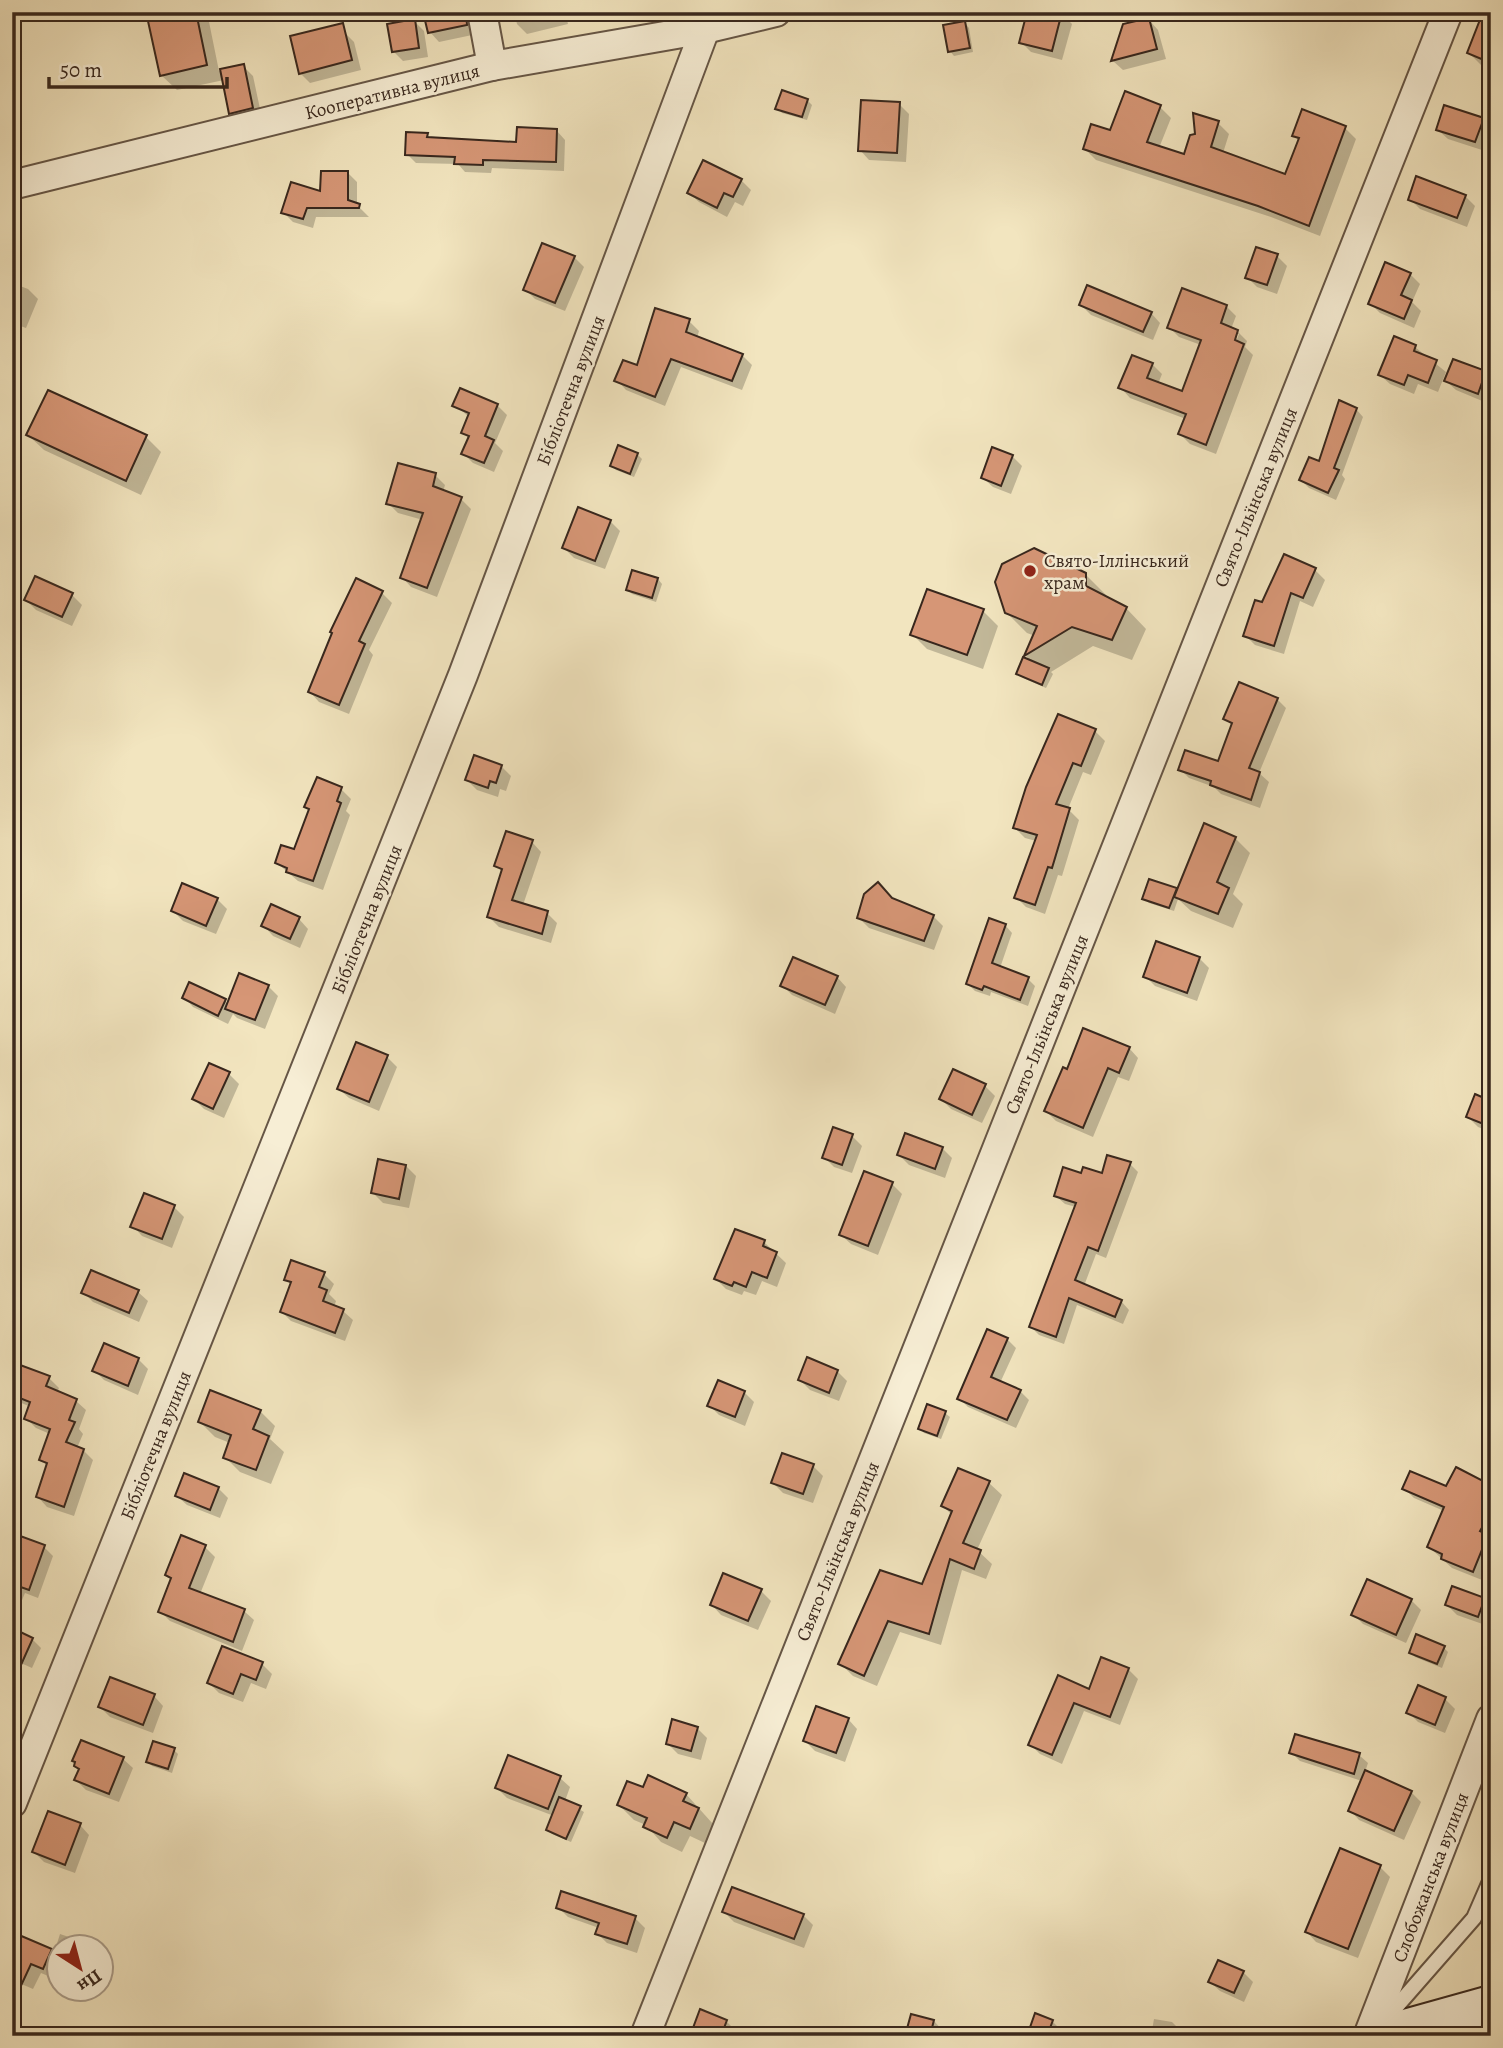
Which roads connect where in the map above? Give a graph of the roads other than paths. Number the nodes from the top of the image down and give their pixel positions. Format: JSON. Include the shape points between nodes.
{"nodes":[{"id":1,"x":482,"y":12,"type":"edge"},
{"id":2,"x":776,"y":12,"type":"edge"},
{"id":3,"x":1448,"y":12,"type":"edge"},
{"id":4,"x":705,"y":29,"type":"junction"},
{"id":5,"x":492,"y":66,"type":"junction"},
{"id":6,"x":12,"y":185,"type":"edge"},
{"id":7,"x":1491,"y":1719,"type":"edge"},
{"id":8,"x":12,"y":1803,"type":"edge"},
{"id":9,"x":1491,"y":1879,"type":"edge"},
{"id":10,"x":1491,"y":2005,"type":"edge"},
{"id":11,"x":645,"y":2036,"type":"edge"},
{"id":12,"x":1369,"y":2036,"type":"edge"},
{"id":13,"x":1380,"y":2036,"type":"edge"}],
"edges":[{"from":1,"to":5,"type":"street"},
{"from":2,"to":4,"type":"street","name":"Кооперативна вулиця"},
{"from":3,"to":11,"type":"street","name":"Свято-Ільїнська вулиця"},
{"from":4,"to":5,"type":"street","name":"Кооперативна вулиця"},
{"from":4,"to":8,"type":"street","name":"Бібліотечна вулиця","via":[[463,675]]},
{"from":5,"to":6,"type":"street","name":"Кооперативна вулиця"},
{"from":7,"to":12,"type":"street","name":"Слобожанська вулиця"},
{"from":9,"to":12,"type":"lane","via":[[1474,1918]]},
{"from":10,"to":13,"type":"street"}]}
